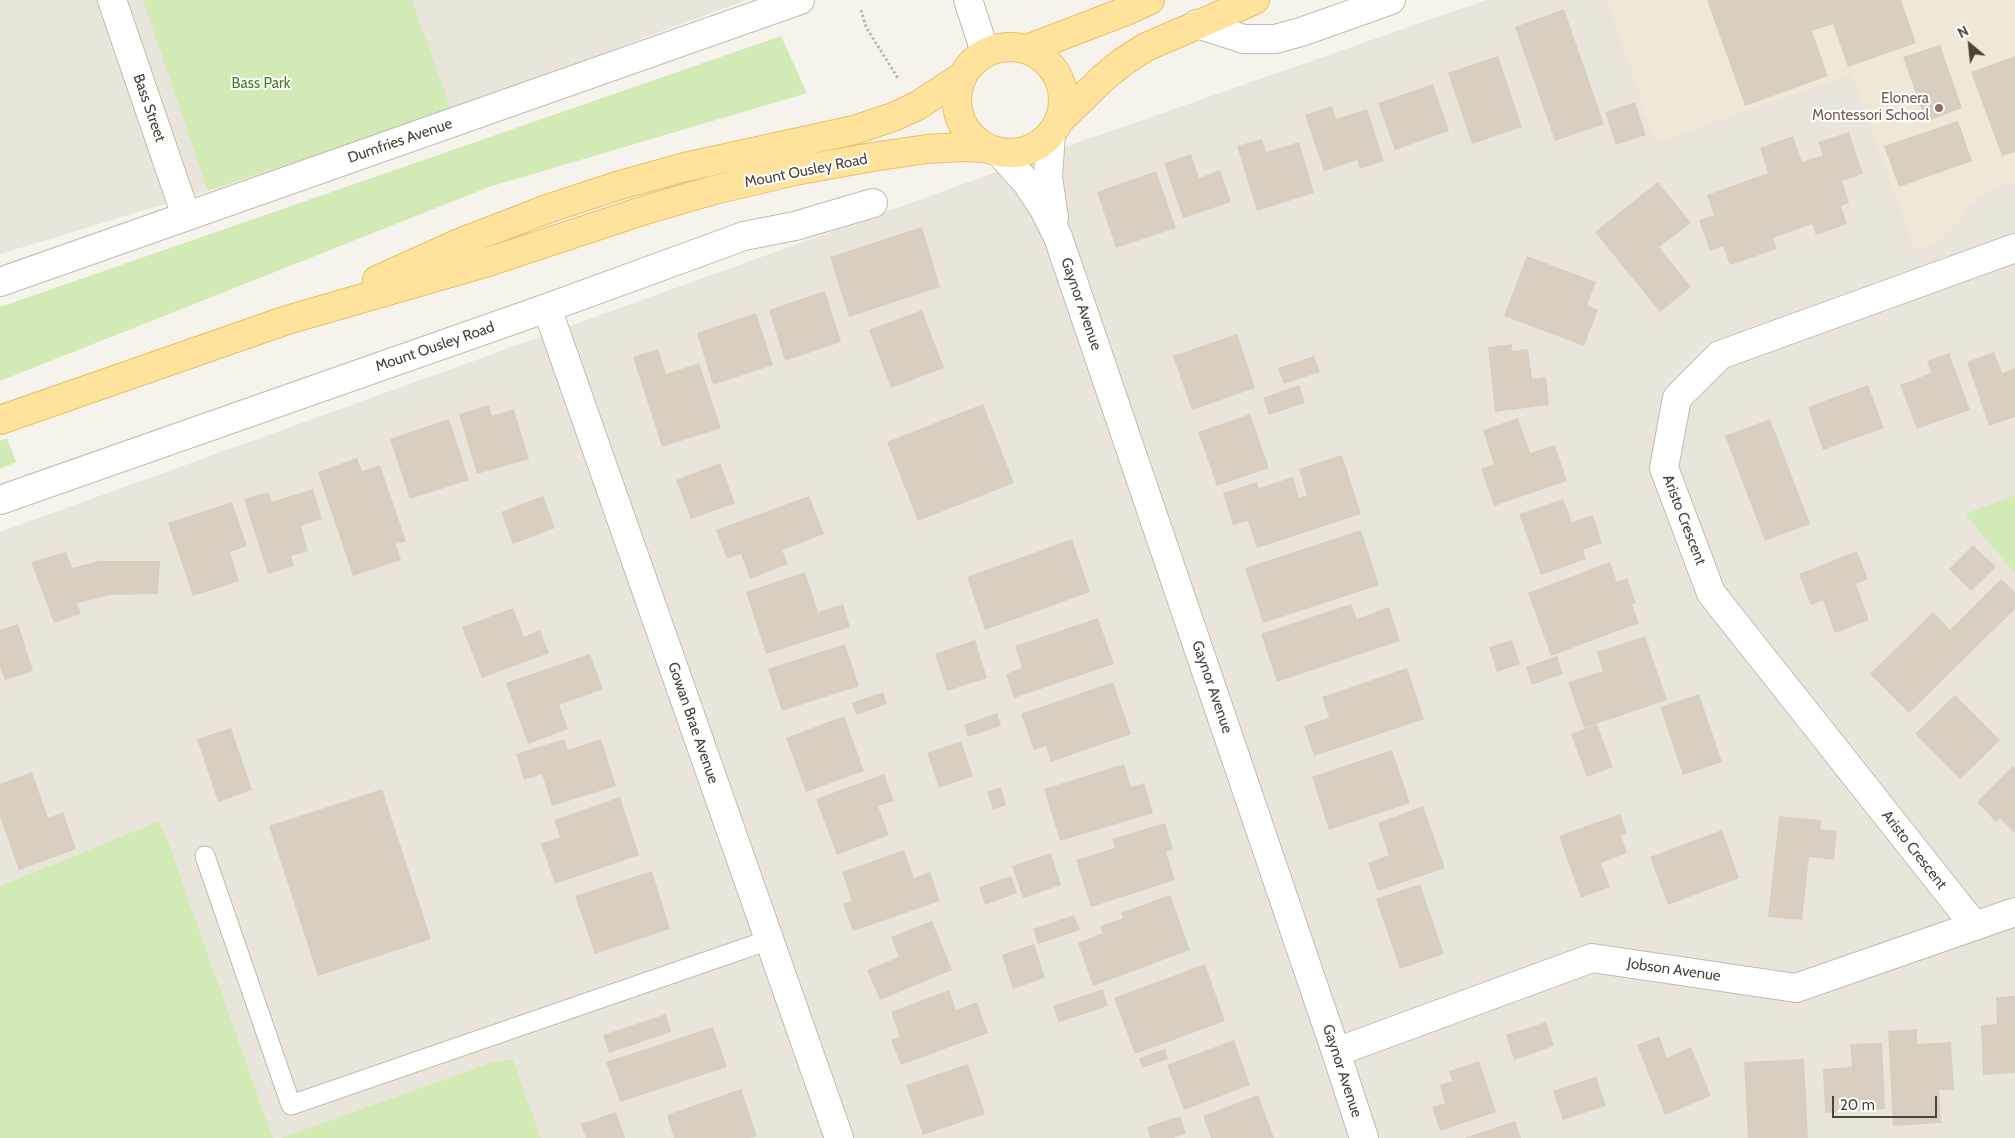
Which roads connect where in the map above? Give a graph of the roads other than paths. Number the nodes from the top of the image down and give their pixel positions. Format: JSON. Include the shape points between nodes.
{"nodes":[{"id":1,"x":112,"y":0,"type":"edge"},
{"id":2,"x":800,"y":0,"type":"edge"},
{"id":3,"x":968,"y":0,"type":"edge"},
{"id":4,"x":1150,"y":0,"type":"edge"},
{"id":5,"x":1255,"y":0,"type":"edge"},
{"id":6,"x":1391,"y":0,"type":"edge"},
{"id":7,"x":1197,"y":24,"type":"junction"},
{"id":8,"x":1027,"y":48,"type":"junction"},
{"id":9,"x":985,"y":52,"type":"junction"},
{"id":10,"x":961,"y":77,"type":"junction"},
{"id":11,"x":1055,"y":128,"type":"junction"},
{"id":12,"x":992,"y":150,"type":"junction"},
{"id":13,"x":873,"y":203,"type":"dead end"},
{"id":14,"x":186,"y":216,"type":"junction"},
{"id":15,"x":1058,"y":237,"type":"junction"},
{"id":16,"x":2015,"y":248,"type":"edge"},
{"id":17,"x":0,"y":282,"type":"edge"},
{"id":18,"x":547,"y":308,"type":"junction"},
{"id":19,"x":287,"y":320,"type":"junction"},
{"id":20,"x":0,"y":420,"type":"edge"},
{"id":21,"x":0,"y":500,"type":"edge"},
{"id":22,"x":205,"y":856,"type":"dead end"},
{"id":23,"x":2015,"y":912,"type":"edge"},
{"id":24,"x":1974,"y":925,"type":"junction"},
{"id":25,"x":769,"y":940,"type":"junction"},
{"id":26,"x":1336,"y":1052,"type":"junction"},
{"id":27,"x":839,"y":1138,"type":"edge"},
{"id":28,"x":1364,"y":1138,"type":"edge"}],
"edges":[{"from":1,"to":14,"type":"street","name":"Bass Street"},
{"from":2,"to":14,"type":"street","name":"Dumfries Avenue"},
{"from":3,"to":9,"type":"street"},
{"from":4,"to":8,"type":"main road"},
{"from":5,"to":7,"type":"main road"},
{"from":6,"to":7,"type":"street","via":[[1275,39],[1244,39]]},
{"from":7,"to":11,"type":"main road","via":[[1124,60]]},
{"from":8,"to":9,"type":"main road","via":[[998,47]]},
{"from":8,"to":11,"type":"main road","via":[[1039,55],[1059,77],[1063,108]]},
{"from":9,"to":10,"type":"main road","via":[[971,62]]},
{"from":10,"to":12,"type":"main road","via":[[956,94],[957,112],[973,139]]},
{"from":10,"to":19,"type":"main road","name":"Mount Ousley Road","via":[[893,118],[685,167],[547,209],[459,243]]},
{"from":11,"to":12,"type":"main road","via":[[1028,150],[1014,153]]},
{"from":11,"to":15,"type":"street","name":"Gaynor Avenue","via":[[1048,176]]},
{"from":12,"to":15,"type":"street","name":"Gaynor Avenue","via":[[1027,183]]},
{"from":12,"to":19,"type":"main road","name":"Mount Ousley Road","via":[[961,147],[927,149],[795,171],[714,190],[488,262]]},
{"from":13,"to":18,"type":"street","name":"Mount Ousley Road","via":[[795,226],[744,236]]},
{"from":14,"to":17,"type":"street","name":"Dumfries Avenue"},
{"from":15,"to":26,"type":"street","name":"Gaynor Avenue"},
{"from":16,"to":24,"type":"street","name":"Aristo Crescent","via":[[1720,356],[1677,398],[1664,468],[1711,593]]},
{"from":18,"to":21,"type":"street","name":"Mount Ousley Road"},
{"from":18,"to":25,"type":"street","name":"Gowan Brae Avenue"},
{"from":19,"to":20,"type":"main road","name":"Mount Ousley Road"},
{"from":22,"to":25,"type":"lane","via":[[291,1106]]},
{"from":23,"to":24,"type":"street","name":"Jobson Avenue"},
{"from":24,"to":26,"type":"street","name":"Jobson Avenue","via":[[1796,988],[1592,958]]},
{"from":25,"to":27,"type":"street","name":"Gowan Brae Avenue"},
{"from":26,"to":28,"type":"street","name":"Gaynor Avenue"}]}
